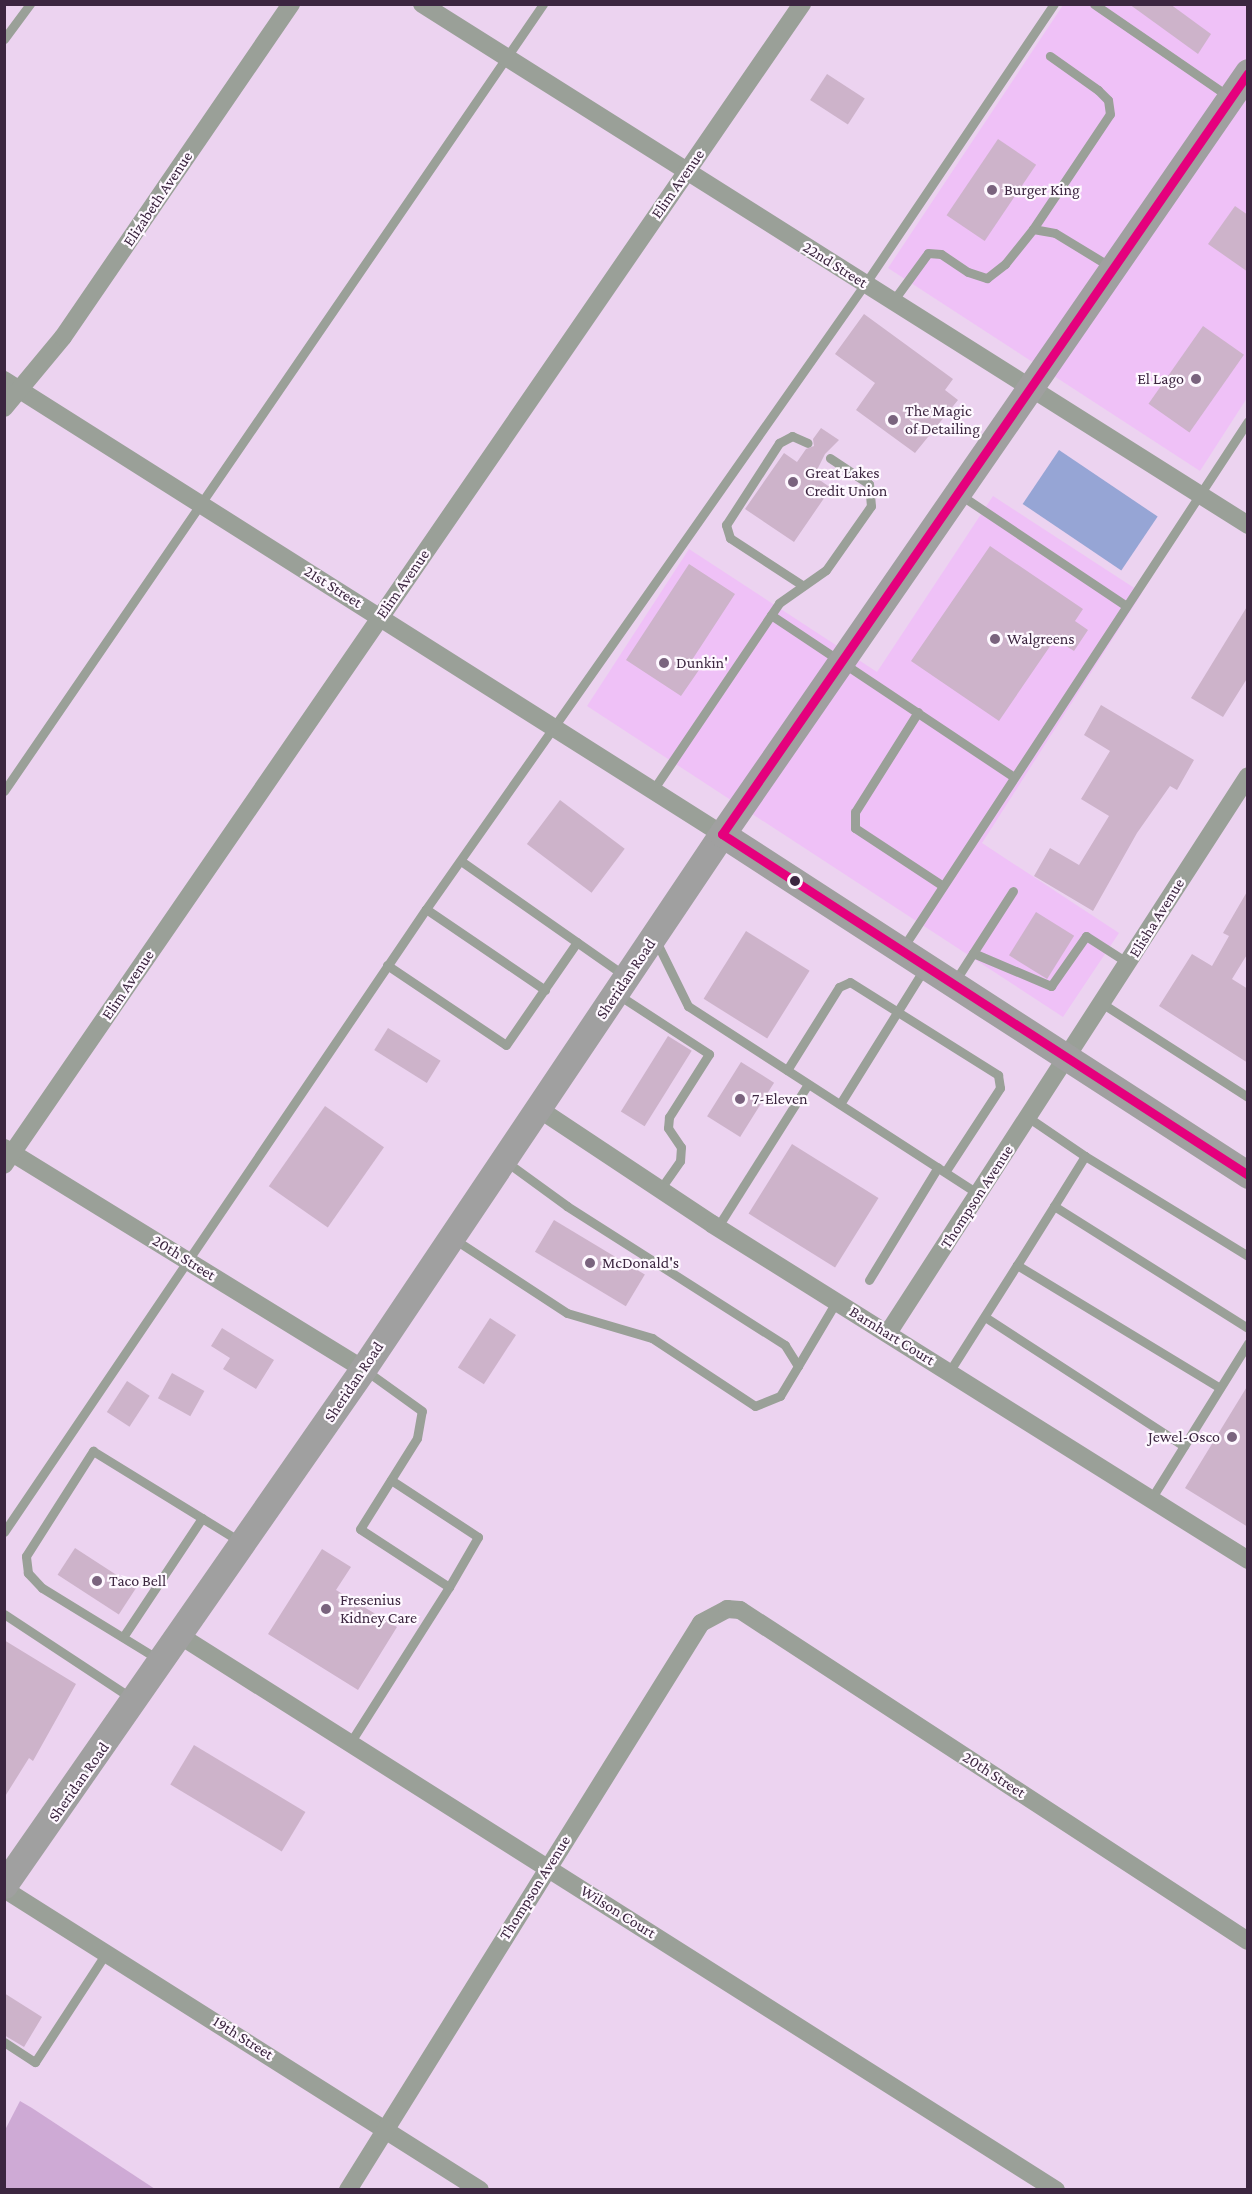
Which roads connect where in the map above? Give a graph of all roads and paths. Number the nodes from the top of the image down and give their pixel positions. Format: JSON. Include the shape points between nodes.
{"nodes":[{"id":1,"x":30,"y":4,"type":"edge"},
{"id":2,"x":291,"y":4,"type":"edge"},
{"id":3,"x":422,"y":4,"type":"edge"},
{"id":4,"x":543,"y":4,"type":"edge"},
{"id":5,"x":802,"y":4,"type":"edge"},
{"id":6,"x":1054,"y":4,"type":"edge"},
{"id":7,"x":1094,"y":4,"type":"edge"},
{"id":8,"x":4,"y":39,"type":"edge"},
{"id":9,"x":1050,"y":56,"type":"dead end"},
{"id":10,"x":506,"y":57,"type":"junction"},
{"id":11,"x":1248,"y":72,"type":"edge"},
{"id":12,"x":1230,"y":97,"type":"junction"},
{"id":13,"x":687,"y":171,"type":"junction"},
{"id":14,"x":1033,"y":229,"type":"junction"},
{"id":15,"x":1113,"y":269,"type":"junction"},
{"id":16,"x":865,"y":284,"type":"junction"},
{"id":17,"x":893,"y":301,"type":"junction"},
{"id":18,"x":12,"y":385,"type":"edge"},
{"id":19,"x":1031,"y":388,"type":"junction"},
{"id":20,"x":4,"y":408,"type":"edge"},
{"id":21,"x":1248,"y":421,"type":"edge"},
{"id":22,"x":808,"y":443,"type":"dead end"},
{"id":23,"x":830,"y":458,"type":"dead end"},
{"id":24,"x":959,"y":494,"type":"junction"},
{"id":25,"x":1199,"y":495,"type":"junction"},
{"id":26,"x":201,"y":504,"type":"junction"},
{"id":27,"x":1248,"y":525,"type":"edge"},
{"id":28,"x":802,"y":585,"type":"junction"},
{"id":29,"x":1126,"y":606,"type":"junction"},
{"id":30,"x":771,"y":615,"type":"junction"},
{"id":31,"x":380,"y":617,"type":"junction"},
{"id":32,"x":844,"y":662,"type":"junction"},
{"id":33,"x":918,"y":712,"type":"junction"},
{"id":34,"x":554,"y":728,"type":"junction"},
{"id":35,"x":1248,"y":776,"type":"edge"},
{"id":36,"x":1014,"y":777,"type":"junction"},
{"id":37,"x":653,"y":790,"type":"junction"},
{"id":38,"x":4,"y":791,"type":"edge"},
{"id":39,"x":723,"y":834,"type":"junction"},
{"id":40,"x":461,"y":861,"type":"junction"},
{"id":41,"x":943,"y":886,"type":"junction"},
{"id":42,"x":1013,"y":891,"type":"dead end"},
{"id":43,"x":426,"y":909,"type":"junction"},
{"id":44,"x":653,"y":937,"type":"junction"},
{"id":45,"x":577,"y":942,"type":"junction"},
{"id":46,"x":901,"y":951,"type":"junction"},
{"id":47,"x":973,"y":953,"type":"junction"},
{"id":48,"x":1128,"y":963,"type":"junction"},
{"id":49,"x":387,"y":965,"type":"junction"},
{"id":50,"x":925,"y":967,"type":"junction"},
{"id":51,"x":622,"y":985,"type":"junction"},
{"id":52,"x":952,"y":985,"type":"junction"},
{"id":53,"x":545,"y":990,"type":"junction"},
{"id":54,"x":1103,"y":1004,"type":"junction"},
{"id":55,"x":897,"y":1012,"type":"junction"},
{"id":56,"x":1067,"y":1061,"type":"junction"},
{"id":57,"x":787,"y":1070,"type":"junction"},
{"id":58,"x":808,"y":1084,"type":"junction"},
{"id":59,"x":1248,"y":1097,"type":"edge"},
{"id":60,"x":840,"y":1104,"type":"junction"},
{"id":61,"x":539,"y":1109,"type":"junction"},
{"id":62,"x":1029,"y":1118,"type":"junction"},
{"id":63,"x":7,"y":1155,"type":"edge"},
{"id":64,"x":1085,"y":1156,"type":"junction"},
{"id":65,"x":504,"y":1161,"type":"junction"},
{"id":66,"x":1243,"y":1169,"type":"edge"},
{"id":67,"x":941,"y":1170,"type":"junction"},
{"id":68,"x":660,"y":1190,"type":"junction"},
{"id":69,"x":979,"y":1194,"type":"junction"},
{"id":70,"x":1054,"y":1206,"type":"junction"},
{"id":71,"x":717,"y":1228,"type":"junction"},
{"id":72,"x":452,"y":1238,"type":"junction"},
{"id":73,"x":1248,"y":1256,"type":"edge"},
{"id":74,"x":188,"y":1261,"type":"junction"},
{"id":75,"x":1017,"y":1265,"type":"junction"},
{"id":76,"x":869,"y":1280,"type":"dead end"},
{"id":77,"x":836,"y":1302,"type":"junction"},
{"id":78,"x":985,"y":1317,"type":"junction"},
{"id":79,"x":1248,"y":1328,"type":"edge"},
{"id":80,"x":888,"y":1333,"type":"junction"},
{"id":81,"x":1248,"y":1343,"type":"edge"},
{"id":82,"x":798,"y":1366,"type":"junction"},
{"id":83,"x":363,"y":1369,"type":"junction"},
{"id":84,"x":949,"y":1372,"type":"junction"},
{"id":85,"x":1220,"y":1388,"type":"junction"},
{"id":86,"x":1184,"y":1446,"type":"junction"},
{"id":87,"x":391,"y":1480,"type":"junction"},
{"id":88,"x":1151,"y":1499,"type":"junction"},
{"id":89,"x":202,"y":1518,"type":"junction"},
{"id":90,"x":4,"y":1532,"type":"edge"},
{"id":91,"x":243,"y":1543,"type":"junction"},
{"id":92,"x":1248,"y":1560,"type":"edge"},
{"id":93,"x":449,"y":1587,"type":"junction"},
{"id":94,"x":740,"y":1610,"type":"joint"},
{"id":95,"x":4,"y":1614,"type":"edge"},
{"id":96,"x":179,"y":1635,"type":"junction"},
{"id":97,"x":123,"y":1637,"type":"junction"},
{"id":98,"x":162,"y":1661,"type":"junction"},
{"id":99,"x":135,"y":1700,"type":"junction"},
{"id":100,"x":350,"y":1743,"type":"junction"},
{"id":101,"x":549,"y":1868,"type":"junction"},
{"id":102,"x":4,"y":1887,"type":"edge"},
{"id":103,"x":1248,"y":1941,"type":"edge"},
{"id":104,"x":106,"y":1953,"type":"junction"},
{"id":105,"x":4,"y":2042,"type":"edge"},
{"id":106,"x":383,"y":2127,"type":"junction"},
{"id":107,"x":348,"y":2190,"type":"edge"},
{"id":108,"x":480,"y":2190,"type":"edge"},
{"id":109,"x":1056,"y":2190,"type":"edge"}],
"edges":[{"from":1,"to":8,"type":"lane"},
{"from":2,"to":18,"type":"street","name":"Elizabeth Avenue","via":[[63,337]]},
{"from":3,"to":10,"type":"street","name":"22nd Street"},
{"from":4,"to":10,"type":"lane"},
{"from":5,"to":13,"type":"street","name":"Elim Avenue"},
{"from":6,"to":16,"type":"lane"},
{"from":7,"to":12,"type":"lane"},
{"from":9,"to":14,"type":"lane","via":[[1098,90],[1108,100],[1110,114]]},
{"from":10,"to":13,"type":"street","name":"22nd Street"},
{"from":10,"to":26,"type":"lane"},
{"from":11,"to":12,"type":"main road","name":"Sheridan Road"},
{"from":12,"to":15,"type":"main road","name":"Sheridan Road"},
{"from":13,"to":16,"type":"street","name":"22nd Street"},
{"from":13,"to":31,"type":"street","name":"Elim Avenue"},
{"from":14,"to":15,"type":"lane","via":[[1055,233]]},
{"from":14,"to":17,"type":"lane","via":[[1005,264],[987,278],[968,272],[941,254],[928,253]]},
{"from":15,"to":19,"type":"main road","name":"Sheridan Road"},
{"from":16,"to":17,"type":"street","name":"22nd Street"},
{"from":16,"to":34,"type":"lane"},
{"from":17,"to":19,"type":"street","name":"22nd Street"},
{"from":18,"to":20,"type":"street","name":"Elizabeth Avenue"},
{"from":18,"to":26,"type":"street","name":"21st Street"},
{"from":19,"to":24,"type":"main road","name":"Sheridan Road"},
{"from":19,"to":25,"type":"street","name":"22nd Street"},
{"from":21,"to":25,"type":"lane"},
{"from":22,"to":28,"type":"lane","via":[[792,436],[778,443],[726,525],[730,538]]},
{"from":23,"to":28,"type":"lane","via":[[869,484],[871,506],[826,570]]},
{"from":24,"to":29,"type":"lane"},
{"from":24,"to":32,"type":"main road","name":"Sheridan Road"},
{"from":25,"to":27,"type":"street","name":"22nd Street"},
{"from":25,"to":29,"type":"lane"},
{"from":26,"to":31,"type":"street","name":"21st Street"},
{"from":26,"to":38,"type":"lane"},
{"from":28,"to":30,"type":"lane","via":[[779,603]]},
{"from":29,"to":36,"type":"lane"},
{"from":30,"to":32,"type":"lane"},
{"from":30,"to":37,"type":"lane"},
{"from":31,"to":34,"type":"street","name":"21st Street"},
{"from":31,"to":63,"type":"street","name":"Elim Avenue"},
{"from":32,"to":33,"type":"lane"},
{"from":32,"to":39,"type":"main road","name":"Sheridan Road"},
{"from":33,"to":36,"type":"lane"},
{"from":33,"to":41,"type":"lane","via":[[855,812],[855,828]]},
{"from":34,"to":37,"type":"street","name":"21st Street"},
{"from":34,"to":40,"type":"lane"},
{"from":35,"to":48,"type":"street","name":"Elisha Avenue"},
{"from":36,"to":41,"type":"lane"},
{"from":37,"to":39,"type":"street","name":"21st Street"},
{"from":39,"to":44,"type":"main road","name":"Sheridan Road"},
{"from":39,"to":46,"type":"main road"},
{"from":40,"to":43,"type":"lane"},
{"from":40,"to":45,"type":"lane"},
{"from":41,"to":46,"type":"lane"},
{"from":42,"to":47,"type":"lane"},
{"from":43,"to":49,"type":"lane"},
{"from":43,"to":53,"type":"lane"},
{"from":44,"to":51,"type":"main road","name":"Sheridan Road"},
{"from":44,"to":57,"type":"lane","via":[[688,1006]]},
{"from":45,"to":51,"type":"lane"},
{"from":45,"to":53,"type":"lane"},
{"from":46,"to":50,"type":"main road"},
{"from":47,"to":48,"type":"lane","via":[[1051,986],[1086,936]]},
{"from":47,"to":52,"type":"lane"},
{"from":48,"to":54,"type":"street","name":"Elisha Avenue"},
{"from":49,"to":53,"type":"lane","via":[[506,1045]]},
{"from":49,"to":74,"type":"lane"},
{"from":50,"to":52,"type":"main road"},
{"from":50,"to":55,"type":"lane"},
{"from":51,"to":61,"type":"main road","name":"Sheridan Road"},
{"from":51,"to":68,"type":"lane","via":[[709,1054],[669,1118],[668,1128],[681,1147],[680,1161]]},
{"from":52,"to":56,"type":"main road"},
{"from":54,"to":56,"type":"street","name":"Elisha Avenue"},
{"from":54,"to":59,"type":"lane"},
{"from":55,"to":57,"type":"lane","via":[[850,982],[839,987]]},
{"from":55,"to":60,"type":"lane"},
{"from":55,"to":67,"type":"lane","via":[[998,1075],[1000,1088]]},
{"from":56,"to":62,"type":"street","name":"Thompson Avenue"},
{"from":56,"to":66,"type":"main road"},
{"from":57,"to":58,"type":"lane"},
{"from":58,"to":60,"type":"lane"},
{"from":58,"to":71,"type":"lane"},
{"from":60,"to":67,"type":"lane"},
{"from":61,"to":65,"type":"main road","name":"Sheridan Road"},
{"from":61,"to":68,"type":"street","name":"Barnhart Court"},
{"from":62,"to":64,"type":"lane"},
{"from":62,"to":69,"type":"street","name":"Thompson Avenue"},
{"from":63,"to":74,"type":"street","name":"20th Street"},
{"from":64,"to":70,"type":"lane"},
{"from":64,"to":73,"type":"lane"},
{"from":65,"to":72,"type":"main road","name":"Sheridan Road"},
{"from":65,"to":82,"type":"lane","via":[[567,1206],[785,1345]]},
{"from":67,"to":69,"type":"lane"},
{"from":67,"to":76,"type":"lane"},
{"from":68,"to":71,"type":"street","name":"Barnhart Court"},
{"from":69,"to":80,"type":"street","name":"Thompson Avenue"},
{"from":70,"to":75,"type":"lane"},
{"from":70,"to":79,"type":"lane"},
{"from":71,"to":77,"type":"street","name":"Barnhart Court"},
{"from":72,"to":82,"type":"lane","via":[[567,1313],[652,1338],[755,1406],[780,1396]]},
{"from":72,"to":83,"type":"main road","name":"Sheridan Road"},
{"from":74,"to":83,"type":"street","name":"20th Street"},
{"from":74,"to":90,"type":"lane"},
{"from":75,"to":78,"type":"lane"},
{"from":75,"to":85,"type":"lane"},
{"from":77,"to":80,"type":"street","name":"Barnhart Court"},
{"from":77,"to":82,"type":"lane"},
{"from":78,"to":84,"type":"lane"},
{"from":78,"to":86,"type":"lane"},
{"from":80,"to":84,"type":"street","name":"Barnhart Court"},
{"from":81,"to":85,"type":"lane"},
{"from":83,"to":87,"type":"lane","via":[[422,1411],[417,1438]]},
{"from":83,"to":91,"type":"main road","name":"Sheridan Road"},
{"from":84,"to":88,"type":"street","name":"Barnhart Court"},
{"from":85,"to":86,"type":"lane"},
{"from":86,"to":88,"type":"lane"},
{"from":87,"to":93,"type":"lane","via":[[478,1538]]},
{"from":87,"to":93,"type":"lane","via":[[360,1529]]},
{"from":88,"to":92,"type":"street","name":"Barnhart Court"},
{"from":89,"to":91,"type":"lane"},
{"from":89,"to":97,"type":"lane"},
{"from":89,"to":97,"type":"lane","via":[[93,1450],[26,1556],[28,1573],[42,1588]]},
{"from":91,"to":96,"type":"main road","name":"Sheridan Road"},
{"from":93,"to":100,"type":"lane"},
{"from":94,"to":101,"type":"street","name":"Thompson Avenue","via":[[727,1609],[701,1623]]},
{"from":94,"to":103,"type":"street","name":"20th Street"},
{"from":95,"to":99,"type":"lane"},
{"from":96,"to":98,"type":"main road","name":"Sheridan Road"},
{"from":96,"to":100,"type":"street","name":"Wilson Court"},
{"from":97,"to":98,"type":"lane"},
{"from":98,"to":99,"type":"main road","name":"Sheridan Road"},
{"from":99,"to":102,"type":"main road","name":"Sheridan Road"},
{"from":100,"to":101,"type":"street","name":"Wilson Court"},
{"from":101,"to":106,"type":"street","name":"Thompson Avenue"},
{"from":101,"to":109,"type":"street","name":"Wilson Court"},
{"from":102,"to":104,"type":"street","name":"19th Street"},
{"from":104,"to":105,"type":"lane","via":[[35,2062]]},
{"from":104,"to":106,"type":"street","name":"19th Street"},
{"from":106,"to":107,"type":"street","name":"Thompson Avenue"},
{"from":106,"to":108,"type":"street","name":"19th Street"}]}
